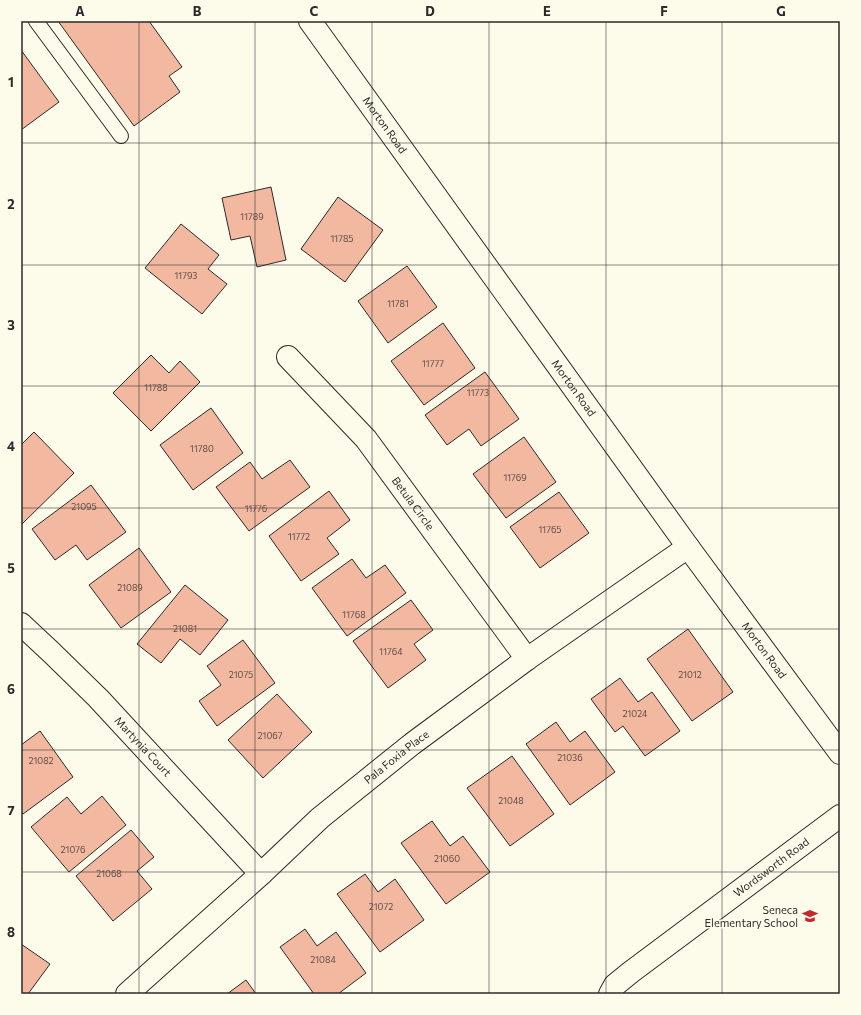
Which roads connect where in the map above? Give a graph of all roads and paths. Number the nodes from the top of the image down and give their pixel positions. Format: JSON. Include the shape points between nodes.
{"nodes":[{"id":1,"x":36,"y":21,"type":"edge"},
{"id":2,"x":310,"y":21,"type":"edge"},
{"id":3,"x":121,"y":136,"type":"dead end"},
{"id":4,"x":288,"y":357,"type":"dead end"},
{"id":5,"x":688,"y":547,"type":"junction"},
{"id":6,"x":21,"y":624,"type":"edge"},
{"id":7,"x":527,"y":659,"type":"junction"},
{"id":8,"x":840,"y":753,"type":"edge"},
{"id":9,"x":840,"y":816,"type":"edge"},
{"id":10,"x":260,"y":874,"type":"junction"},
{"id":11,"x":127,"y":994,"type":"edge"},
{"id":12,"x":610,"y":994,"type":"edge"}],
"edges":[{"from":1,"to":3,"type":"lane"},
{"from":2,"to":5,"type":"street","name":"Morton Road"},
{"from":4,"to":7,"type":"street","name":"Betula Circle","via":[[366,439]]},
{"from":5,"to":7,"type":"street","name":"Pala Foxia Place"},
{"from":5,"to":8,"type":"street","name":"Morton Road"},
{"from":6,"to":10,"type":"street","name":"Martynia Court","via":[[98,698]]},
{"from":7,"to":10,"type":"street","name":"Pala Foxia Place","via":[[399,754],[320,818]]},
{"from":9,"to":12,"type":"street","name":"Wordsworth Road","via":[[631,972],[615,985]]},
{"from":10,"to":11,"type":"street","name":"Pala Foxia Place"}]}
